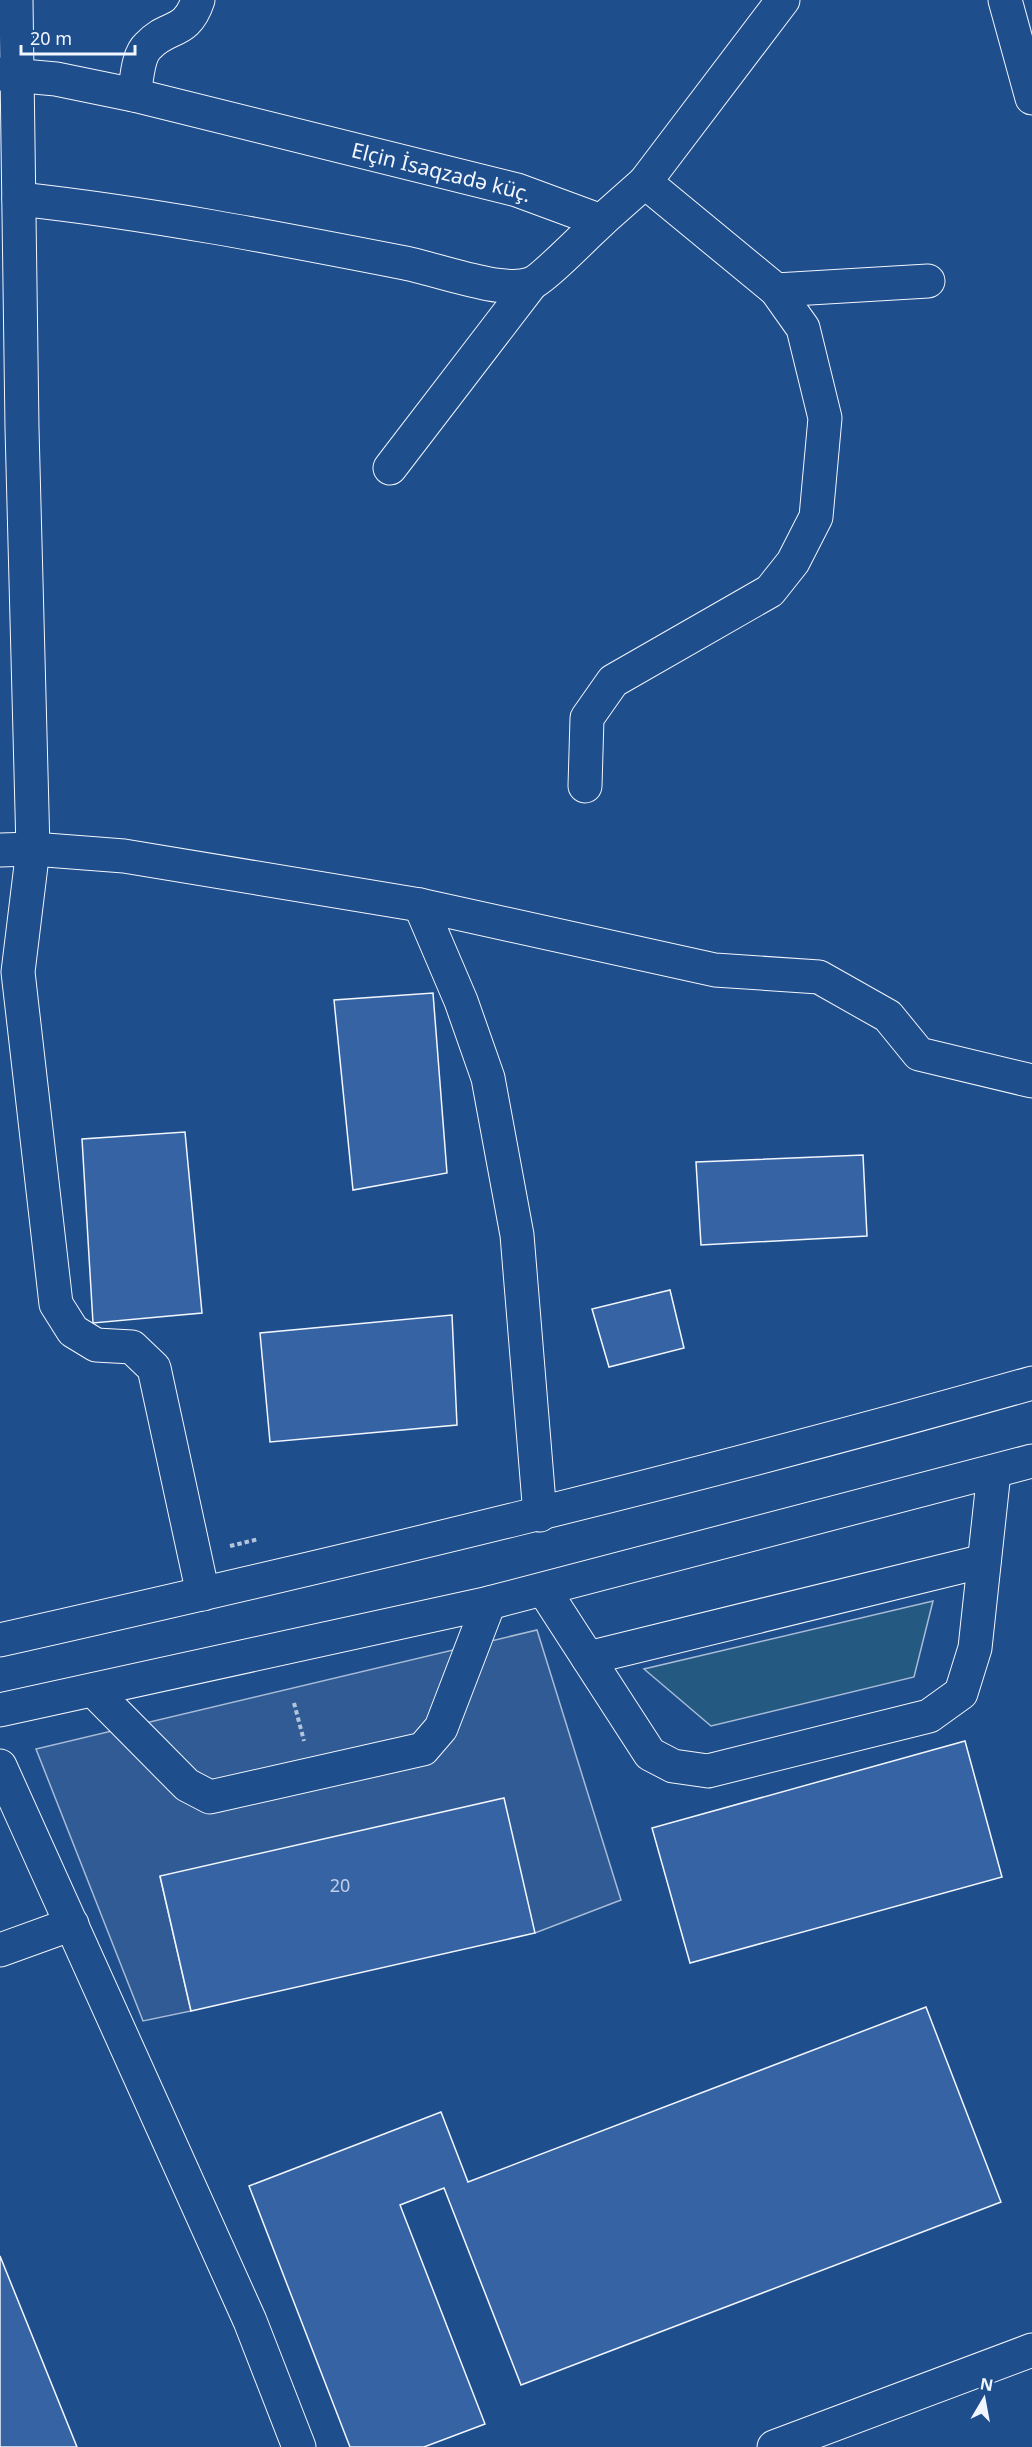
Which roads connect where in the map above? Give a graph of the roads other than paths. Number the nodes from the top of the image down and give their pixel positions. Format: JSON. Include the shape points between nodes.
{"nodes":[{"id":1,"x":16,"y":0,"type":"edge"},
{"id":2,"x":198,"y":0,"type":"edge"},
{"id":3,"x":783,"y":0,"type":"edge"},
{"id":4,"x":1005,"y":0,"type":"edge"},
{"id":5,"x":9,"y":74,"type":"edge"},
{"id":6,"x":134,"y":95,"type":"junction"},
{"id":7,"x":1032,"y":98,"type":"edge"},
{"id":8,"x":645,"y":182,"type":"junction"},
{"id":9,"x":19,"y":199,"type":"junction"},
{"id":10,"x":601,"y":221,"type":"junction"},
{"id":11,"x":928,"y":281,"type":"dead end"},
{"id":12,"x":531,"y":284,"type":"junction"},
{"id":13,"x":776,"y":290,"type":"junction"},
{"id":14,"x":11,"y":428,"type":"edge"},
{"id":15,"x":390,"y":468,"type":"dead end"},
{"id":16,"x":585,"y":786,"type":"dead end"},
{"id":17,"x":33,"y":849,"type":"junction"},
{"id":18,"x":0,"y":850,"type":"edge"},
{"id":19,"x":420,"y":905,"type":"junction"},
{"id":20,"x":1032,"y":1081,"type":"edge"},
{"id":21,"x":1032,"y":1383,"type":"edge"},
{"id":22,"x":1032,"y":1461,"type":"edge"},
{"id":23,"x":994,"y":1472,"type":"junction"},
{"id":24,"x":540,"y":1515,"type":"junction"},
{"id":25,"x":984,"y":1560,"type":"junction"},
{"id":26,"x":544,"y":1590,"type":"junction"},
{"id":27,"x":203,"y":1594,"type":"junction"},
{"id":28,"x":489,"y":1603,"type":"junction"},
{"id":29,"x":0,"y":1640,"type":"edge"},
{"id":30,"x":588,"y":1658,"type":"junction"},
{"id":31,"x":93,"y":1690,"type":"junction"},
{"id":32,"x":0,"y":1710,"type":"edge"},
{"id":33,"x":0,"y":1766,"type":"edge"},
{"id":34,"x":72,"y":1924,"type":"junction"},
{"id":35,"x":0,"y":1950,"type":"edge"},
{"id":36,"x":1032,"y":2350,"type":"edge"},
{"id":37,"x":299,"y":2447,"type":"edge"},
{"id":38,"x":774,"y":2447,"type":"edge"}],
"edges":[{"from":1,"to":5,"type":"street"},
{"from":2,"to":6,"type":"street","via":[[191,18],[147,46]]},
{"from":3,"to":8,"type":"street"},
{"from":4,"to":7,"type":"street"},
{"from":5,"to":6,"type":"street","name":"Elçin İsaqzadə küç."},
{"from":5,"to":9,"type":"street"},
{"from":6,"to":10,"type":"street","name":"Elçin İsaqzadə küç.","via":[[517,190]]},
{"from":8,"to":10,"type":"street"},
{"from":8,"to":13,"type":"street"},
{"from":9,"to":12,"type":"street","via":[[116,210],[408,264],[496,285]]},
{"from":9,"to":14,"type":"street"},
{"from":10,"to":12,"type":"street"},
{"from":11,"to":13,"type":"street"},
{"from":12,"to":15,"type":"street"},
{"from":13,"to":16,"type":"street","via":[[803,328],[825,418],[816,517],[793,562],[770,591],[613,681],[587,718]]},
{"from":14,"to":17,"type":"street"},
{"from":17,"to":18,"type":"street"},
{"from":17,"to":19,"type":"street","via":[[124,856]]},
{"from":17,"to":27,"type":"street","via":[[18,972],[56,1304],[73,1331],[96,1345],[132,1347],[154,1368]]},
{"from":19,"to":20,"type":"street","via":[[715,970],[819,977],[888,1016],[919,1054]]},
{"from":19,"to":24,"type":"street","via":[[461,1001],[488,1078],[517,1235]]},
{"from":21,"to":24,"type":"street"},
{"from":22,"to":23,"type":"street"},
{"from":23,"to":25,"type":"street"},
{"from":23,"to":26,"type":"street"},
{"from":24,"to":27,"type":"street"},
{"from":25,"to":30,"type":"street"},
{"from":25,"to":30,"type":"street","via":[[975,1648],[961,1693],[929,1716],[708,1771],[673,1766],[650,1754]]},
{"from":26,"to":28,"type":"street"},
{"from":26,"to":30,"type":"street"},
{"from":27,"to":29,"type":"street"},
{"from":28,"to":31,"type":"street"},
{"from":28,"to":31,"type":"street","via":[[441,1728],[423,1749],[210,1797],[187,1785]]},
{"from":31,"to":32,"type":"street"},
{"from":33,"to":34,"type":"street"},
{"from":34,"to":35,"type":"street"},
{"from":34,"to":37,"type":"street","via":[[250,2321]]},
{"from":36,"to":38,"type":"street"}]}
